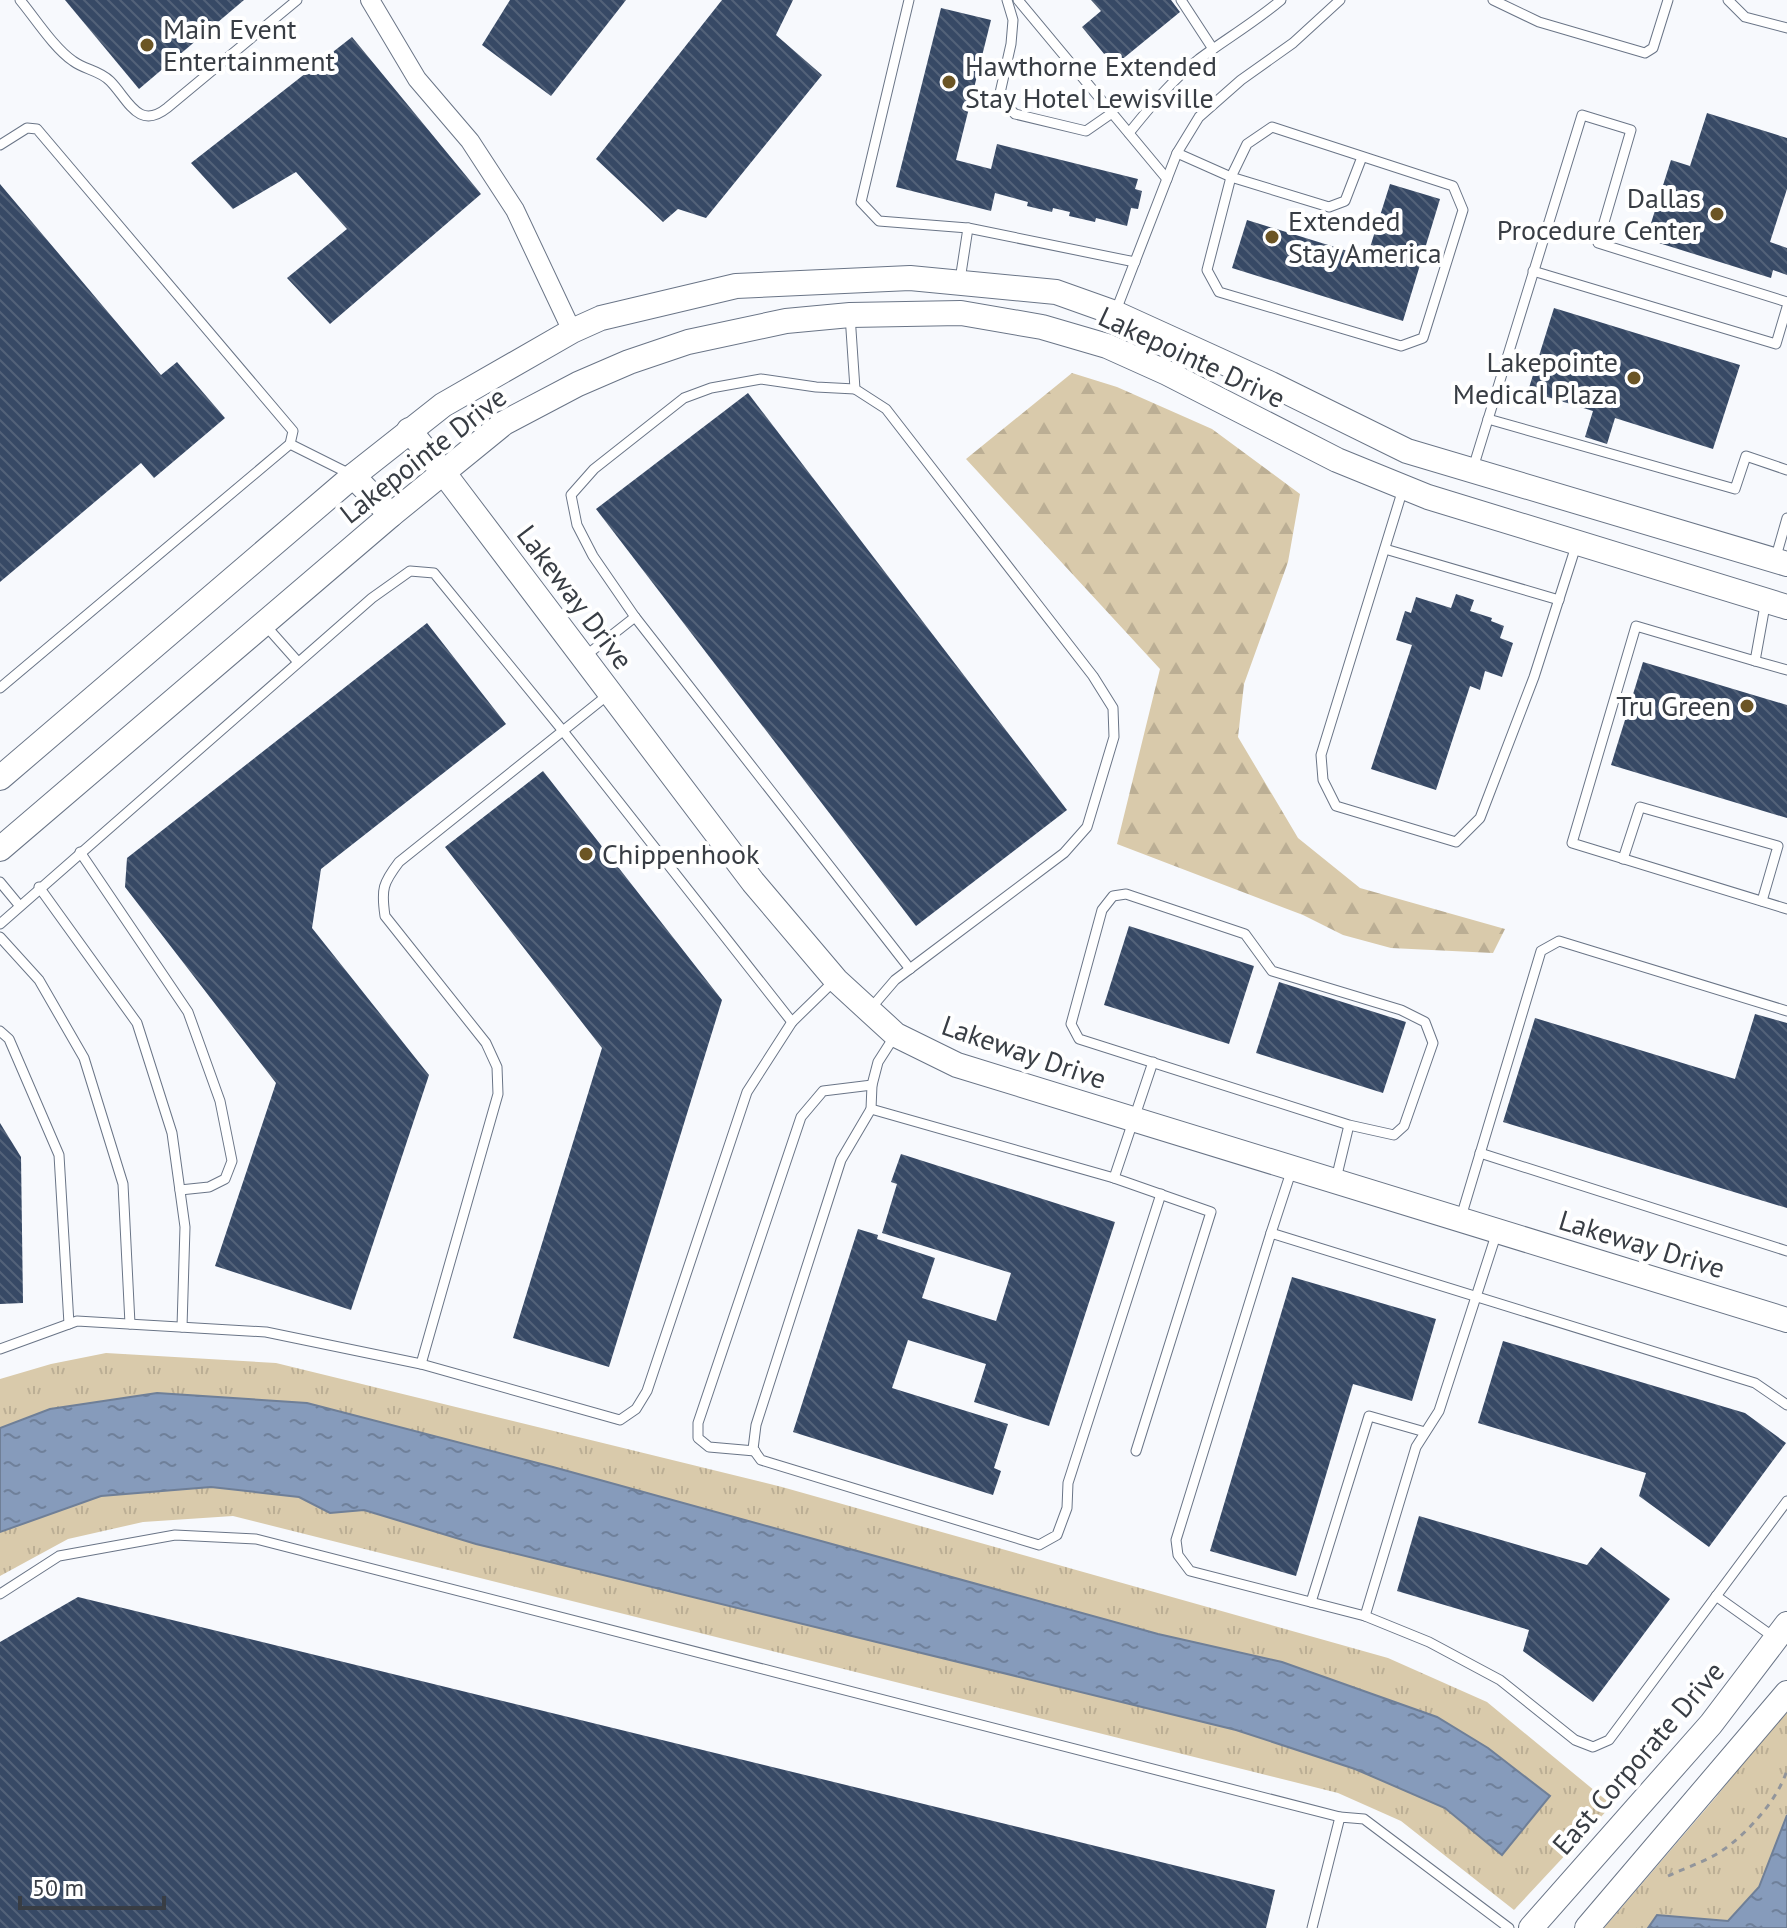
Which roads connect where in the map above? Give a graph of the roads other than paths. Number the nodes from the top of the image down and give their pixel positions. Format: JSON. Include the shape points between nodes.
{"nodes":[{"id":1,"x":20,"y":0,"type":"edge"},
{"id":2,"x":297,"y":0,"type":"edge"},
{"id":3,"x":370,"y":0,"type":"edge"},
{"id":4,"x":909,"y":0,"type":"edge"},
{"id":5,"x":1007,"y":0,"type":"edge"},
{"id":6,"x":1018,"y":0,"type":"edge"},
{"id":7,"x":1181,"y":0,"type":"edge"},
{"id":8,"x":1281,"y":0,"type":"edge"},
{"id":9,"x":1340,"y":0,"type":"edge"},
{"id":10,"x":1493,"y":0,"type":"edge"},
{"id":11,"x":1668,"y":0,"type":"edge"},
{"id":12,"x":1728,"y":0,"type":"edge"},
{"id":13,"x":1787,"y":28,"type":"edge"},
{"id":14,"x":1213,"y":49,"type":"junction"},
{"id":15,"x":1112,"y":113,"type":"junction"},
{"id":16,"x":1129,"y":133,"type":"junction"},
{"id":17,"x":0,"y":145,"type":"edge"},
{"id":18,"x":1177,"y":153,"type":"junction"},
{"id":19,"x":1362,"y":157,"type":"junction"},
{"id":20,"x":1231,"y":177,"type":"junction"},
{"id":21,"x":1167,"y":179,"type":"junction"},
{"id":22,"x":968,"y":228,"type":"junction"},
{"id":23,"x":1135,"y":262,"type":"junction"},
{"id":24,"x":1533,"y":271,"type":"junction"},
{"id":25,"x":960,"y":282,"type":"junction"},
{"id":26,"x":1787,"y":305,"type":"edge"},
{"id":27,"x":1115,"y":313,"type":"junction"},
{"id":28,"x":850,"y":315,"type":"junction"},
{"id":29,"x":572,"y":331,"type":"junction"},
{"id":30,"x":1107,"y":346,"type":"junction"},
{"id":31,"x":855,"y":389,"type":"junction"},
{"id":32,"x":1488,"y":419,"type":"junction"},
{"id":33,"x":409,"y":430,"type":"junction"},
{"id":34,"x":290,"y":444,"type":"junction"},
{"id":35,"x":1787,"y":470,"type":"edge"},
{"id":36,"x":1472,"y":471,"type":"junction"},
{"id":37,"x":443,"y":472,"type":"junction"},
{"id":38,"x":353,"y":476,"type":"junction"},
{"id":39,"x":1404,"y":488,"type":"junction"},
{"id":40,"x":391,"y":515,"type":"junction"},
{"id":41,"x":1787,"y":518,"type":"edge"},
{"id":42,"x":1577,"y":542,"type":"junction"},
{"id":43,"x":1385,"y":549,"type":"junction"},
{"id":44,"x":1781,"y":562,"type":"edge"},
{"id":45,"x":1559,"y":600,"type":"junction"},
{"id":46,"x":1777,"y":604,"type":"edge"},
{"id":47,"x":635,"y":617,"type":"junction"},
{"id":48,"x":264,"y":623,"type":"junction"},
{"id":49,"x":582,"y":658,"type":"junction"},
{"id":50,"x":1755,"y":661,"type":"junction"},
{"id":51,"x":298,"y":662,"type":"junction"},
{"id":52,"x":1787,"y":670,"type":"edge"},
{"id":53,"x":0,"y":688,"type":"edge"},
{"id":54,"x":610,"y":693,"type":"junction"},
{"id":55,"x":563,"y":731,"type":"junction"},
{"id":56,"x":0,"y":778,"type":"edge"},
{"id":57,"x":0,"y":849,"type":"edge"},
{"id":58,"x":80,"y":852,"type":"junction"},
{"id":59,"x":1623,"y":859,"type":"junction"},
{"id":60,"x":0,"y":882,"type":"edge"},
{"id":61,"x":39,"y":887,"type":"junction"},
{"id":62,"x":1762,"y":901,"type":"junction"},
{"id":63,"x":19,"y":905,"type":"junction"},
{"id":64,"x":1787,"y":909,"type":"edge"},
{"id":65,"x":0,"y":924,"type":"edge"},
{"id":66,"x":0,"y":937,"type":"edge"},
{"id":67,"x":910,"y":969,"type":"junction"},
{"id":68,"x":836,"y":980,"type":"junction"},
{"id":69,"x":869,"y":1010,"type":"junction"},
{"id":70,"x":1787,"y":1011,"type":"edge"},
{"id":71,"x":792,"y":1022,"type":"junction"},
{"id":72,"x":0,"y":1031,"type":"edge"},
{"id":73,"x":896,"y":1035,"type":"junction"},
{"id":74,"x":1153,"y":1062,"type":"junction"},
{"id":75,"x":872,"y":1085,"type":"junction"},
{"id":76,"x":871,"y":1109,"type":"junction"},
{"id":77,"x":1135,"y":1121,"type":"junction"},
{"id":78,"x":1349,"y":1125,"type":"junction"},
{"id":79,"x":1480,"y":1153,"type":"junction"},
{"id":80,"x":1292,"y":1169,"type":"junction"},
{"id":81,"x":1114,"y":1178,"type":"junction"},
{"id":82,"x":1335,"y":1182,"type":"junction"},
{"id":83,"x":180,"y":1190,"type":"junction"},
{"id":84,"x":1161,"y":1194,"type":"junction"},
{"id":85,"x":1460,"y":1220,"type":"junction"},
{"id":86,"x":1497,"y":1232,"type":"junction"},
{"id":87,"x":1271,"y":1233,"type":"junction"},
{"id":88,"x":1787,"y":1251,"type":"edge"},
{"id":89,"x":1476,"y":1297,"type":"junction"},
{"id":90,"x":1787,"y":1320,"type":"edge"},
{"id":91,"x":69,"y":1324,"type":"junction"},
{"id":92,"x":130,"y":1324,"type":"junction"},
{"id":93,"x":182,"y":1327,"type":"junction"},
{"id":94,"x":0,"y":1349,"type":"edge"},
{"id":95,"x":421,"y":1364,"type":"junction"},
{"id":96,"x":1787,"y":1405,"type":"edge"},
{"id":97,"x":1425,"y":1432,"type":"junction"},
{"id":98,"x":755,"y":1451,"type":"junction"},
{"id":99,"x":1136,"y":1451,"type":"dead end"},
{"id":100,"x":1787,"y":1501,"type":"edge"},
{"id":101,"x":0,"y":1594,"type":"edge"},
{"id":102,"x":1716,"y":1596,"type":"junction"},
{"id":103,"x":1311,"y":1602,"type":"junction"},
{"id":104,"x":1365,"y":1616,"type":"junction"},
{"id":105,"x":1782,"y":1632,"type":"edge"},
{"id":106,"x":1787,"y":1693,"type":"edge"},
{"id":107,"x":1340,"y":1817,"type":"junction"},
{"id":108,"x":1312,"y":1928,"type":"edge"},
{"id":109,"x":1509,"y":1928,"type":"edge"},
{"id":110,"x":1531,"y":1928,"type":"edge"},
{"id":111,"x":1587,"y":1928,"type":"edge"}],
"edges":[{"from":1,"to":2,"type":"lane","via":[[69,59],[97,71],[137,114],[148,117],[158,115]]},
{"from":3,"to":29,"type":"street","via":[[417,79],[470,141],[515,210]]},
{"from":4,"to":22,"type":"lane","via":[[861,202],[879,221]]},
{"from":5,"to":15,"type":"lane","via":[[1013,20],[1000,93],[1004,103],[1015,114],[1086,131]]},
{"from":6,"to":15,"type":"lane"},
{"from":7,"to":14,"type":"lane"},
{"from":8,"to":14,"type":"lane"},
{"from":9,"to":18,"type":"lane","via":[[1199,117]]},
{"from":10,"to":11,"type":"lane","via":[[1539,22],[1645,53],[1653,48]]},
{"from":12,"to":13,"type":"lane","via":[[1745,17]]},
{"from":14,"to":16,"type":"lane","via":[[1163,92]]},
{"from":15,"to":16,"type":"lane"},
{"from":16,"to":21,"type":"lane"},
{"from":17,"to":34,"type":"lane","via":[[27,128],[37,129],[48,140],[293,431]]},
{"from":18,"to":20,"type":"lane"},
{"from":18,"to":21,"type":"lane"},
{"from":19,"to":20,"type":"lane","via":[[1272,127],[1247,144]]},
{"from":19,"to":20,"type":"lane","via":[[1345,201],[1329,207]]},
{"from":19,"to":20,"type":"lane","via":[[1453,186],[1463,210],[1423,338],[1401,346],[1219,292],[1207,270]]},
{"from":21,"to":23,"type":"lane"},
{"from":22,"to":23,"type":"lane"},
{"from":22,"to":25,"type":"lane"},
{"from":23,"to":27,"type":"lane"},
{"from":24,"to":26,"type":"lane","via":[[1776,344]]},
{"from":24,"to":26,"type":"lane","via":[[1582,115],[1631,130],[1598,243]]},
{"from":24,"to":32,"type":"lane"},
{"from":25,"to":27,"type":"main road","name":"Lakepointe Drive","via":[[1056,292]]},
{"from":25,"to":29,"type":"main road","name":"Lakepointe Drive","via":[[910,278],[736,286],[601,318]]},
{"from":27,"to":30,"type":"main road"},
{"from":27,"to":36,"type":"main road","name":"Lakepointe Drive","via":[[1407,451]]},
{"from":28,"to":30,"type":"main road","name":"Lakepointe Drive","via":[[961,313],[1042,327]]},
{"from":28,"to":31,"type":"lane"},
{"from":28,"to":37,"type":"main road","name":"Lakepointe Drive","via":[[786,321],[688,342],[629,362],[504,423]]},
{"from":29,"to":33,"type":"main road","name":"Lakepointe Drive"},
{"from":30,"to":39,"type":"main road","name":"Lakepointe Drive"},
{"from":31,"to":47,"type":"lane","via":[[761,379],[711,388],[684,398],[594,469],[571,495],[577,525]]},
{"from":31,"to":67,"type":"lane","via":[[886,409],[905,432],[1113,708],[1114,737],[1087,827],[1064,853]]},
{"from":32,"to":35,"type":"lane","via":[[1735,489],[1746,456]]},
{"from":32,"to":36,"type":"lane"},
{"from":33,"to":37,"type":"main road","name":"Lakeway Drive"},
{"from":33,"to":38,"type":"main road","name":"Lakepointe Drive"},
{"from":34,"to":38,"type":"lane"},
{"from":34,"to":53,"type":"lane"},
{"from":36,"to":44,"type":"main road","name":"Lakepointe Drive"},
{"from":37,"to":40,"type":"main road","name":"Lakepointe Drive"},
{"from":37,"to":49,"type":"main road","name":"Lakeway Drive"},
{"from":38,"to":40,"type":"main road"},
{"from":38,"to":56,"type":"main road","name":"Lakepointe Drive"},
{"from":39,"to":42,"type":"main road","name":"Lakepointe Drive"},
{"from":39,"to":43,"type":"lane"},
{"from":40,"to":48,"type":"main road","name":"Lakepointe Drive"},
{"from":41,"to":44,"type":"lane"},
{"from":42,"to":45,"type":"lane"},
{"from":42,"to":46,"type":"main road","name":"Lakepointe Drive"},
{"from":43,"to":45,"type":"lane"},
{"from":43,"to":45,"type":"lane","via":[[1321,755],[1323,780],[1336,806],[1441,838],[1456,842],[1480,818]]},
{"from":44,"to":46,"type":"main road"},
{"from":46,"to":50,"type":"lane"},
{"from":47,"to":49,"type":"lane"},
{"from":47,"to":67,"type":"lane"},
{"from":48,"to":51,"type":"lane"},
{"from":48,"to":57,"type":"main road","name":"Lakepointe Drive"},
{"from":49,"to":54,"type":"main road","name":"Lakeway Drive"},
{"from":50,"to":52,"type":"lane"},
{"from":50,"to":59,"type":"lane","via":[[1636,626],[1572,843]]},
{"from":51,"to":55,"type":"lane","via":[[410,571],[434,573]]},
{"from":51,"to":58,"type":"lane"},
{"from":54,"to":55,"type":"lane"},
{"from":54,"to":68,"type":"main road","name":"Lakeway Drive","via":[[753,882]]},
{"from":55,"to":71,"type":"lane"},
{"from":55,"to":95,"type":"lane","via":[[399,862],[381,892],[385,916],[486,1043],[497,1067],[498,1094]]},
{"from":58,"to":61,"type":"lane"},
{"from":58,"to":83,"type":"lane","via":[[188,1012],[220,1101],[232,1161],[225,1179]]},
{"from":59,"to":62,"type":"lane"},
{"from":59,"to":62,"type":"lane","via":[[1640,807],[1778,846]]},
{"from":60,"to":63,"type":"lane"},
{"from":61,"to":63,"type":"lane"},
{"from":61,"to":83,"type":"lane","via":[[137,1023],[172,1133]]},
{"from":62,"to":64,"type":"lane"},
{"from":63,"to":65,"type":"lane"},
{"from":66,"to":92,"type":"lane","via":[[39,980],[84,1058],[123,1184]]},
{"from":67,"to":69,"type":"lane"},
{"from":68,"to":69,"type":"main road","name":"Lakeway Drive"},
{"from":68,"to":71,"type":"lane"},
{"from":69,"to":73,"type":"main road","name":"Lakeway Drive"},
{"from":70,"to":79,"type":"lane","via":[[1559,941],[1550,944],[1541,951]]},
{"from":71,"to":95,"type":"lane","via":[[747,1092],[647,1391],[636,1409],[620,1420]]},
{"from":72,"to":91,"type":"lane","via":[[9,1039],[59,1155]]},
{"from":73,"to":75,"type":"lane","via":[[878,1062]]},
{"from":73,"to":77,"type":"main road","name":"Lakeway Drive","via":[[957,1065]]},
{"from":74,"to":77,"type":"lane"},
{"from":74,"to":78,"type":"lane"},
{"from":74,"to":78,"type":"lane","via":[[1079,1039],[1071,1024],[1102,910],[1113,896],[1126,894],[1245,934],[1272,971],[1425,1022],[1433,1043],[1404,1126],[1394,1135]]},
{"from":75,"to":76,"type":"lane"},
{"from":75,"to":98,"type":"lane","via":[[823,1091],[801,1117],[698,1423],[698,1438],[709,1447]]},
{"from":76,"to":81,"type":"lane"},
{"from":76,"to":98,"type":"lane","via":[[841,1160],[756,1425]]},
{"from":77,"to":80,"type":"main road","name":"Lakeway Drive"},
{"from":77,"to":81,"type":"lane"},
{"from":78,"to":82,"type":"lane"},
{"from":79,"to":85,"type":"lane"},
{"from":79,"to":88,"type":"lane"},
{"from":80,"to":82,"type":"main road","name":"Lakeway Drive"},
{"from":80,"to":87,"type":"lane"},
{"from":81,"to":84,"type":"lane"},
{"from":82,"to":85,"type":"main road","name":"Lakeway Drive"},
{"from":83,"to":93,"type":"lane","via":[[185,1227]]},
{"from":84,"to":98,"type":"lane","via":[[1068,1483],[1067,1508],[1057,1535],[1039,1545],[761,1460]]},
{"from":84,"to":99,"type":"lane","via":[[1211,1212]]},
{"from":85,"to":86,"type":"main road","name":"Lakeway Drive"},
{"from":86,"to":89,"type":"lane"},
{"from":86,"to":90,"type":"main road","name":"Lakeway Drive"},
{"from":87,"to":89,"type":"lane"},
{"from":87,"to":103,"type":"lane","via":[[1176,1540],[1178,1555],[1190,1571]]},
{"from":89,"to":96,"type":"lane","via":[[1755,1383]]},
{"from":89,"to":97,"type":"lane","via":[[1439,1411]]},
{"from":91,"to":92,"type":"lane"},
{"from":91,"to":94,"type":"lane"},
{"from":92,"to":93,"type":"lane"},
{"from":93,"to":95,"type":"lane","via":[[266,1332]]},
{"from":97,"to":103,"type":"lane","via":[[1369,1416]]},
{"from":97,"to":104,"type":"lane"},
{"from":100,"to":102,"type":"lane"},
{"from":101,"to":107,"type":"lane","via":[[59,1556],[175,1535],[256,1539]]},
{"from":102,"to":104,"type":"lane","via":[[1609,1740],[1593,1747],[1575,1740],[1500,1680]]},
{"from":102,"to":105,"type":"lane"},
{"from":103,"to":104,"type":"lane"},
{"from":105,"to":110,"type":"main road","name":"East Corporate Drive","via":[[1711,1724]]},
{"from":106,"to":111,"type":"main road"},
{"from":107,"to":108,"type":"lane"},
{"from":107,"to":109,"type":"lane","via":[[1364,1819]]}]}
